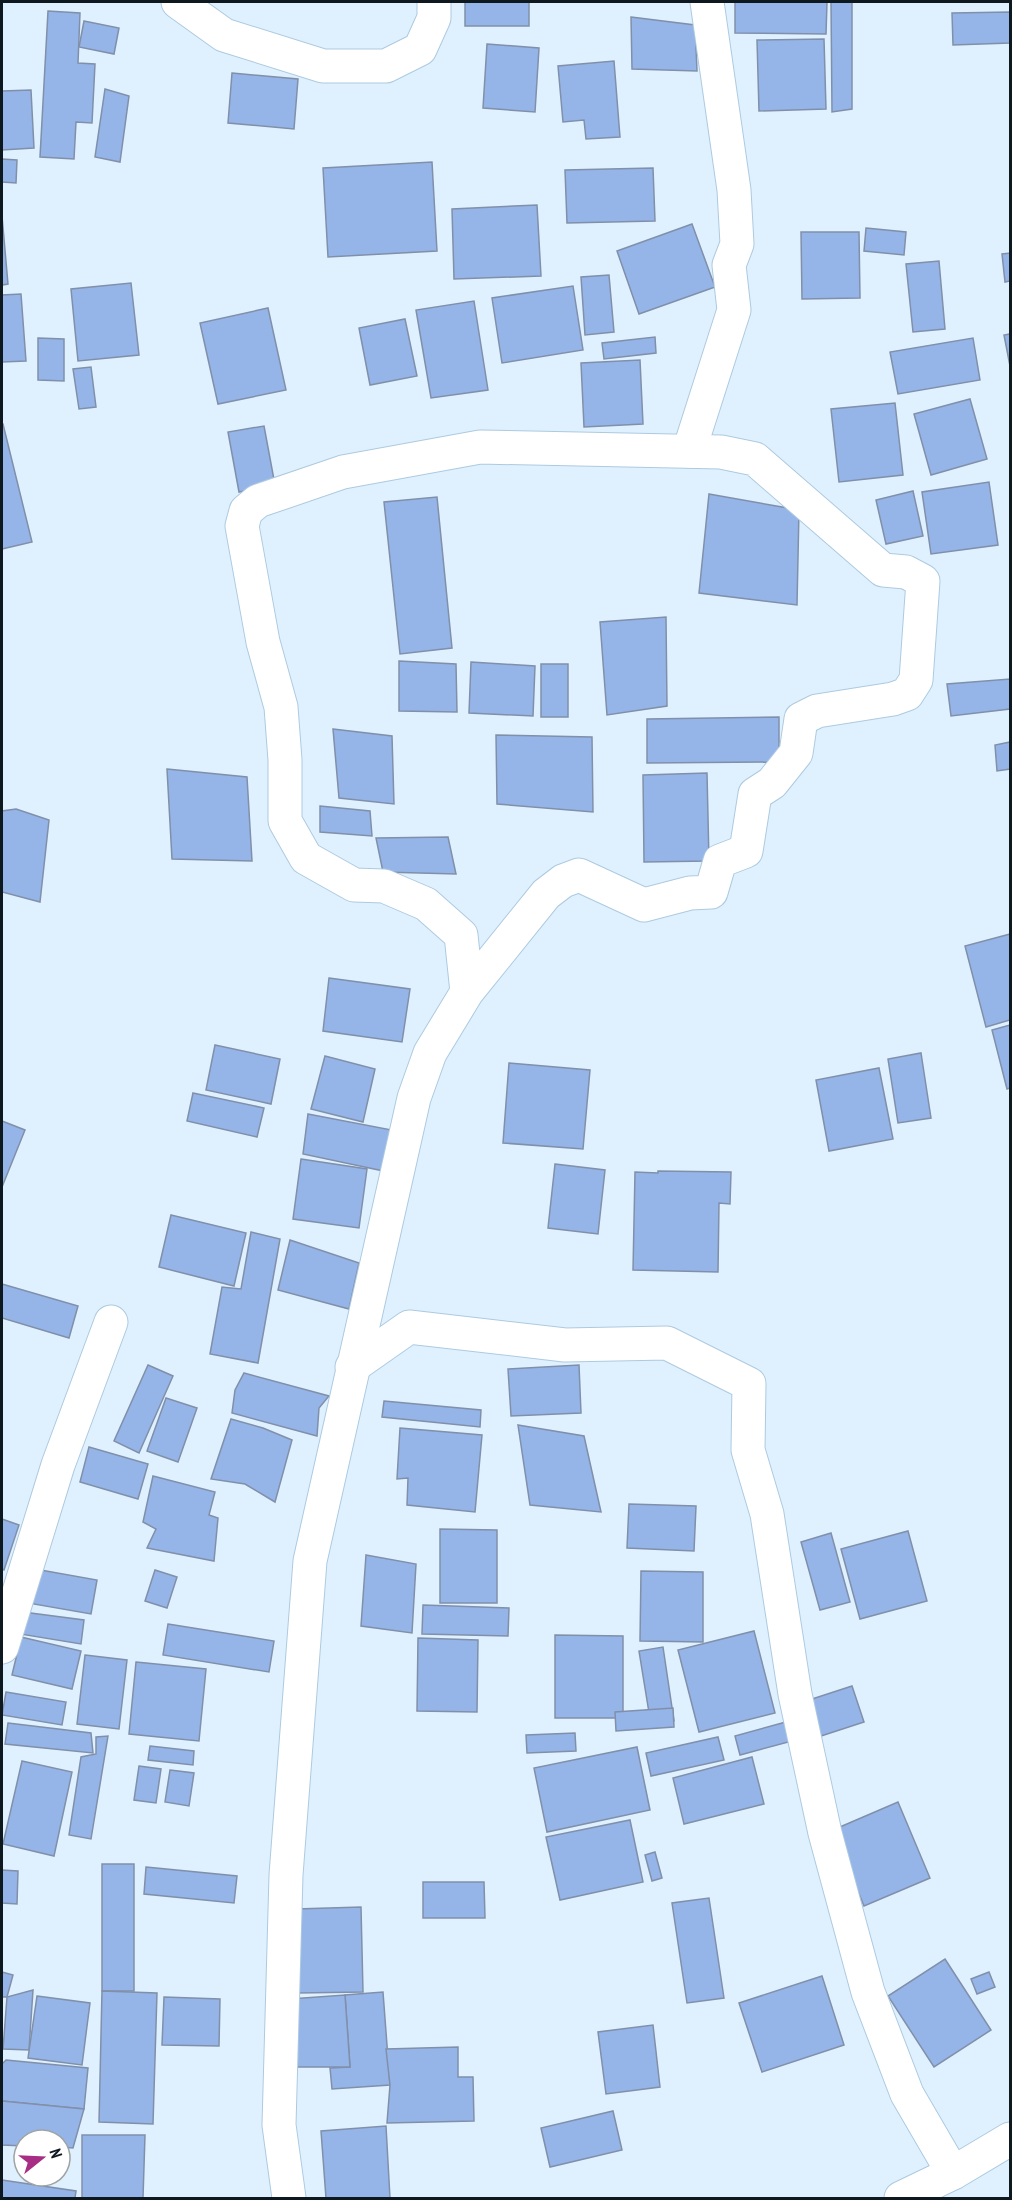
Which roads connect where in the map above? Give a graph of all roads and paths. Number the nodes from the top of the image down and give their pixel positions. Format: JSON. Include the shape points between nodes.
{"nodes":[{"id":1,"x":177,"y":2,"type":"edge"},
{"id":2,"x":434,"y":2,"type":"edge"},
{"id":3,"x":707,"y":2,"type":"edge"},
{"id":4,"x":689,"y":451,"type":"junction"},
{"id":5,"x":466,"y":992,"type":"junction"},
{"id":6,"x":111,"y":1322,"type":"dead end"},
{"id":7,"x":352,"y":1367,"type":"junction"},
{"id":8,"x":2,"y":1647,"type":"edge"},
{"id":9,"x":1011,"y":2139,"type":"edge"},
{"id":10,"x":953,"y":2173,"type":"junction"},
{"id":11,"x":289,"y":2199,"type":"edge"},
{"id":12,"x":901,"y":2199,"type":"edge"}],
"edges":[{"from":1,"to":2,"type":"street","via":[[224,35],[323,66],[386,66],[420,49],[434,18]]},
{"from":3,"to":4,"type":"street","via":[[734,190],[737,244],[729,265],[734,310]]},
{"from":4,"to":5,"type":"street","via":[[755,459],[883,570],[906,572],[923,581],[916,680],[907,694],[893,699],[837,706],[801,719],[796,753],[772,783],[755,794],[746,851],[720,861],[711,892],[690,893],[644,905],[579,875],[563,881],[546,894]]},
{"from":4,"to":5,"type":"street","via":[[480,447],[343,472],[258,501],[246,511],[242,526],[263,642],[280,707],[285,821],[306,858],[354,885],[384,886],[426,904],[461,935]]},
{"from":5,"to":7,"type":"street","via":[[430,1053],[414,1098]]},
{"from":6,"to":8,"type":"street","via":[[58,1465]]},
{"from":7,"to":10,"type":"street","via":[[409,1327],[565,1345],[667,1343],[749,1384],[747,1450],[767,1514],[795,1694],[825,1833],[868,1992],[907,2094]]},
{"from":7,"to":11,"type":"street","via":[[309,1562],[286,1875],[279,2125]]},
{"from":9,"to":10,"type":"street"},
{"from":10,"to":12,"type":"street"}]}
